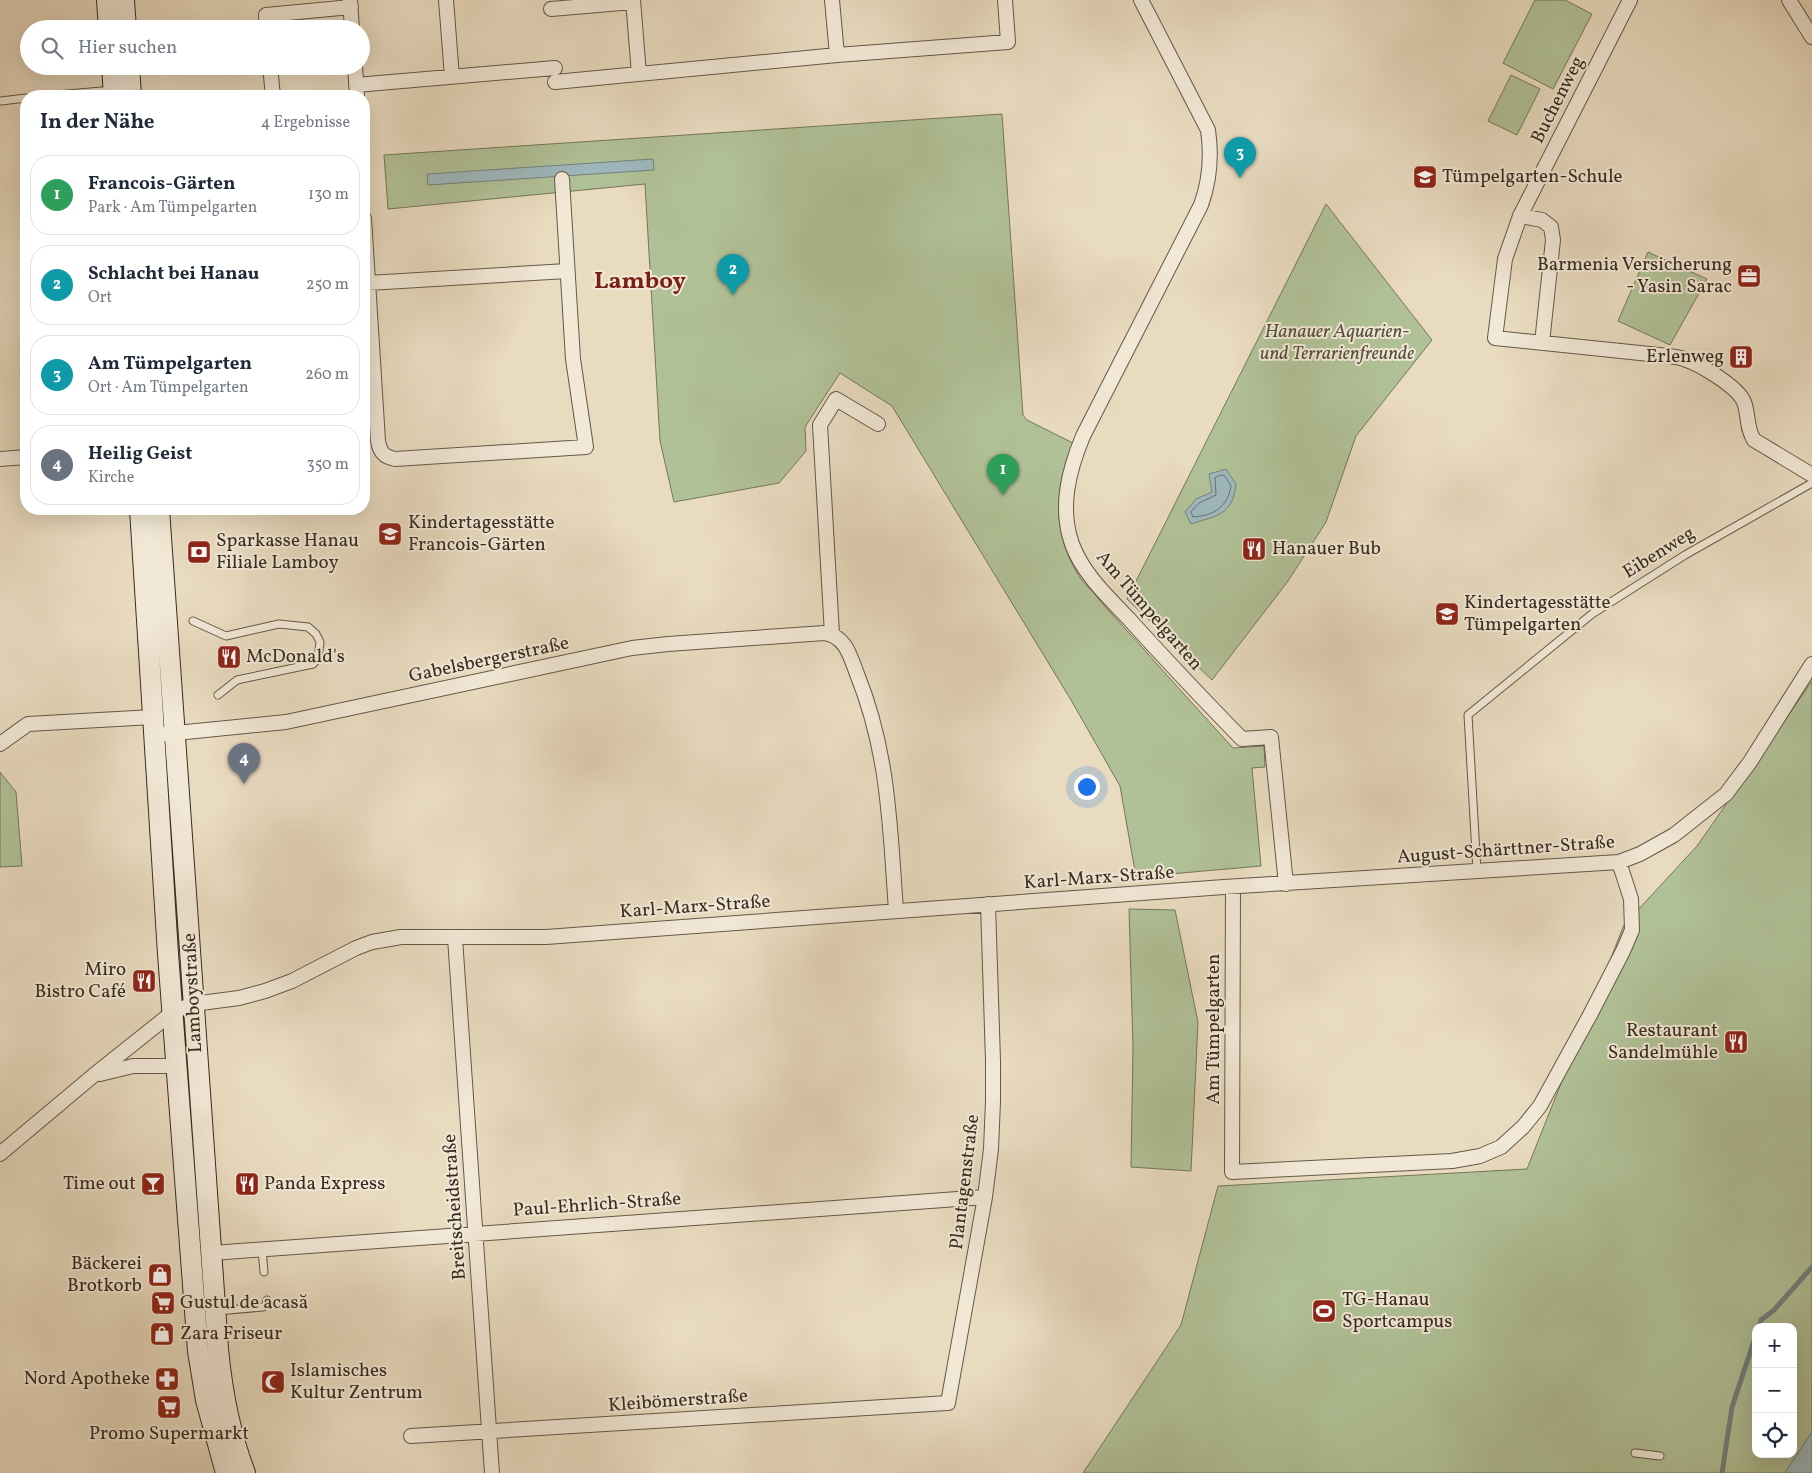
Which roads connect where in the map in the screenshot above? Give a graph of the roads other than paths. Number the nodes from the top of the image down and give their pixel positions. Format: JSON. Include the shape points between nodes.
{"nodes":[{"id":1,"x":107,"y":0,"type":"edge"},
{"id":2,"x":124,"y":0,"type":"edge"},
{"id":3,"x":446,"y":0,"type":"edge"},
{"id":4,"x":832,"y":0,"type":"edge"},
{"id":5,"x":1005,"y":0,"type":"edge"},
{"id":6,"x":1141,"y":0,"type":"edge"},
{"id":7,"x":1630,"y":0,"type":"edge"},
{"id":8,"x":1789,"y":0,"type":"edge"},
{"id":9,"x":633,"y":1,"type":"edge"},
{"id":10,"x":351,"y":3,"type":"edge"},
{"id":11,"x":551,"y":9,"type":"dead end"},
{"id":12,"x":108,"y":20,"type":"edge"},
{"id":13,"x":125,"y":20,"type":"edge"},
{"id":14,"x":266,"y":20,"type":"edge"},
{"id":15,"x":352,"y":20,"type":"edge"},
{"id":16,"x":1812,"y":37,"type":"edge"},
{"id":17,"x":837,"y":55,"type":"junction"},
{"id":18,"x":555,"y":68,"type":"dead end"},
{"id":19,"x":639,"y":74,"type":"junction"},
{"id":20,"x":114,"y":75,"type":"edge"},
{"id":21,"x":126,"y":75,"type":"edge"},
{"id":22,"x":271,"y":75,"type":"edge"},
{"id":23,"x":355,"y":75,"type":"edge"},
{"id":24,"x":452,"y":77,"type":"junction"},
{"id":25,"x":556,"y":82,"type":"dead end"},
{"id":26,"x":118,"y":90,"type":"edge"},
{"id":27,"x":120,"y":90,"type":"edge"},
{"id":28,"x":272,"y":90,"type":"edge"},
{"id":29,"x":356,"y":90,"type":"edge"},
{"id":30,"x":363,"y":90,"type":"edge"},
{"id":31,"x":20,"y":98,"type":"edge"},
{"id":32,"x":1,"y":100,"type":"edge"},
{"id":33,"x":562,"y":179,"type":"dead end"},
{"id":34,"x":1520,"y":216,"type":"junction"},
{"id":35,"x":567,"y":271,"type":"junction"},
{"id":36,"x":370,"y":282,"type":"edge"},
{"id":37,"x":370,"y":314,"type":"edge"},
{"id":38,"x":1542,"y":343,"type":"junction"},
{"id":39,"x":878,"y":424,"type":"dead end"},
{"id":40,"x":20,"y":457,"type":"edge"},
{"id":41,"x":0,"y":459,"type":"edge"},
{"id":42,"x":1812,"y":475,"type":"edge"},
{"id":43,"x":1812,"y":483,"type":"edge"},
{"id":44,"x":141,"y":515,"type":"edge"},
{"id":45,"x":159,"y":515,"type":"edge"},
{"id":46,"x":194,"y":621,"type":"dead end"},
{"id":47,"x":832,"y":634,"type":"junction"},
{"id":48,"x":1812,"y":664,"type":"edge"},
{"id":49,"x":218,"y":695,"type":"dead end"},
{"id":50,"x":160,"y":728,"type":"junction"},
{"id":51,"x":0,"y":744,"type":"edge"},
{"id":52,"x":1619,"y":862,"type":"junction"},
{"id":53,"x":1477,"y":871,"type":"junction"},
{"id":54,"x":1286,"y":884,"type":"junction"},
{"id":55,"x":1233,"y":887,"type":"junction"},
{"id":56,"x":988,"y":904,"type":"junction"},
{"id":57,"x":896,"y":910,"type":"junction"},
{"id":58,"x":455,"y":938,"type":"junction"},
{"id":59,"x":193,"y":1004,"type":"junction"},
{"id":60,"x":173,"y":1012,"type":"junction"},
{"id":61,"x":178,"y":1066,"type":"junction"},
{"id":62,"x":94,"y":1075,"type":"junction"},
{"id":63,"x":0,"y":1154,"type":"edge"},
{"id":64,"x":985,"y":1197,"type":"junction"},
{"id":65,"x":476,"y":1233,"type":"junction"},
{"id":66,"x":262,"y":1249,"type":"junction"},
{"id":67,"x":212,"y":1253,"type":"junction"},
{"id":68,"x":264,"y":1272,"type":"dead end"},
{"id":69,"x":267,"y":1300,"type":"dead end"},
{"id":70,"x":215,"y":1311,"type":"junction"},
{"id":71,"x":948,"y":1403,"type":"joint"},
{"id":72,"x":489,"y":1432,"type":"junction"},
{"id":73,"x":411,"y":1436,"type":"dead end"},
{"id":74,"x":1635,"y":1453,"type":"dead end"},
{"id":75,"x":1660,"y":1456,"type":"dead end"},
{"id":76,"x":226,"y":1473,"type":"edge"},
{"id":77,"x":246,"y":1473,"type":"edge"},
{"id":78,"x":492,"y":1473,"type":"edge"}],
"edges":[{"from":1,"to":12,"type":"main road"},
{"from":2,"to":13,"type":"main road"},
{"from":3,"to":24,"type":"street"},
{"from":4,"to":17,"type":"street"},
{"from":5,"to":17,"type":"street","via":[[1008,42]]},
{"from":6,"to":54,"type":"street","name":"Am Tümpelgarten","via":[[1208,130],[1210,168],[1201,205],[1075,456],[1066,490],[1068,527],[1076,553],[1091,577],[1188,685],[1242,739],[1270,737]]},
{"from":7,"to":34,"type":"street","name":"Buchenweg"},
{"from":8,"to":16,"type":"street"},
{"from":9,"to":11,"type":"street"},
{"from":9,"to":19,"type":"street"},
{"from":10,"to":14,"type":"street","via":[[266,15]]},
{"from":10,"to":15,"type":"street"},
{"from":17,"to":19,"type":"street"},
{"from":18,"to":24,"type":"street"},
{"from":19,"to":25,"type":"street"},
{"from":20,"to":26,"type":"main road"},
{"from":21,"to":27,"type":"main road"},
{"from":22,"to":28,"type":"street"},
{"from":23,"to":29,"type":"street"},
{"from":24,"to":30,"type":"street"},
{"from":31,"to":32,"type":"lane"},
{"from":33,"to":35,"type":"street"},
{"from":34,"to":38,"type":"street","via":[[1542,220],[1551,227],[1553,240]]},
{"from":34,"to":38,"type":"street","name":"Buchenweg","via":[[1506,259],[1495,338]]},
{"from":35,"to":36,"type":"street"},
{"from":35,"to":37,"type":"street","via":[[573,359],[586,447],[388,458],[382,454],[378,441]]},
{"from":38,"to":42,"type":"street","via":[[1669,356],[1696,364],[1741,396],[1748,414],[1748,432],[1754,440]]},
{"from":39,"to":47,"type":"street","via":[[836,399],[820,425]]},
{"from":40,"to":41,"type":"street"},
{"from":43,"to":53,"type":"lane","name":"Eibenweg","via":[[1685,554],[1592,614],[1468,715]]},
{"from":44,"to":50,"type":"main road","name":"Lamboystraße"},
{"from":45,"to":50,"type":"main road","name":"Lamboystraße"},
{"from":46,"to":49,"type":"lane","via":[[226,636],[279,624],[298,625],[308,627],[320,642],[318,658],[313,664],[237,680]]},
{"from":47,"to":50,"type":"street","name":"Gabelsbergerstraße","via":[[632,648],[286,722]]},
{"from":47,"to":57,"type":"street","via":[[849,653],[866,695],[879,741],[887,788]]},
{"from":48,"to":52,"type":"street","name":"August-Schärttner-Straße","via":[[1726,794],[1674,835]]},
{"from":50,"to":51,"type":"street","via":[[28,724]]},
{"from":50,"to":59,"type":"main road","name":"Lamboystraße","via":[[189,924]]},
{"from":50,"to":60,"type":"main road","name":"Lamboystraße"},
{"from":52,"to":53,"type":"street","name":"August-Schärttner-Straße"},
{"from":52,"to":55,"type":"street","name":"Am Tümpelgarten","via":[[1631,899],[1632,930],[1540,1106],[1502,1147],[1480,1156],[1452,1161],[1232,1172]]},
{"from":53,"to":54,"type":"street","name":"August-Schärttner-Straße"},
{"from":54,"to":55,"type":"street","name":"August-Schärttner-Straße"},
{"from":55,"to":56,"type":"street","name":"Karl-Marx-Straße"},
{"from":56,"to":57,"type":"street","name":"Karl-Marx-Straße"},
{"from":56,"to":64,"type":"street","name":"Plantagenstraße","via":[[993,1101]]},
{"from":57,"to":58,"type":"street","name":"Karl-Marx-Straße","via":[[546,937]]},
{"from":58,"to":59,"type":"street","name":"Karl-Marx-Straße","via":[[401,937],[372,942],[278,987],[239,998]]},
{"from":58,"to":65,"type":"street","name":"Breitscheidstraße"},
{"from":59,"to":60,"type":"street","name":"Karl-Marx-Straße"},
{"from":59,"to":67,"type":"main road","name":"Lamboystraße"},
{"from":60,"to":61,"type":"main road","name":"Lamboystraße"},
{"from":60,"to":62,"type":"street","name":"Karl-Marx-Straße"},
{"from":61,"to":62,"type":"street","via":[[133,1066]]},
{"from":61,"to":76,"type":"main road","name":"Lamboystraße","via":[[198,1351],[206,1400]]},
{"from":62,"to":63,"type":"street","name":"Karl-Marx-Straße"},
{"from":64,"to":65,"type":"street","name":"Paul-Ehrlich-Straße"},
{"from":64,"to":71,"type":"street","name":"Plantagenstraße"},
{"from":65,"to":66,"type":"street","name":"Paul-Ehrlich-Straße"},
{"from":65,"to":72,"type":"street","name":"Breitscheidstraße"},
{"from":66,"to":67,"type":"street","name":"Paul-Ehrlich-Straße"},
{"from":66,"to":68,"type":"lane"},
{"from":67,"to":70,"type":"main road","name":"Lamboystraße"},
{"from":69,"to":70,"type":"lane","via":[[263,1307]]},
{"from":70,"to":77,"type":"main road","name":"Lamboystraße","via":[[221,1380],[238,1454]]},
{"from":71,"to":72,"type":"street","name":"Kleibömerstraße"},
{"from":72,"to":73,"type":"street","name":"Kleibömerstraße"},
{"from":72,"to":78,"type":"street","name":"Breitscheidstraße"},
{"from":74,"to":75,"type":"lane"}]}
